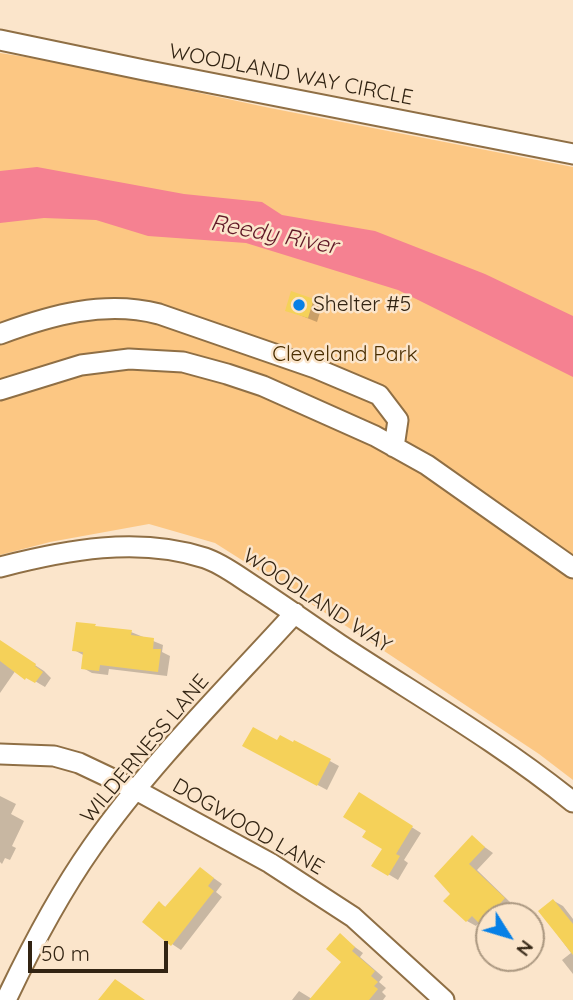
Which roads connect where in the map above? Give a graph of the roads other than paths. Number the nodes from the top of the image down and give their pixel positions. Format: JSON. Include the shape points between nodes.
{"nodes":[{"id":1,"x":0,"y":40,"type":"edge"},
{"id":2,"x":573,"y":154,"type":"edge"},
{"id":3,"x":0,"y":334,"type":"edge"},
{"id":4,"x":0,"y":390,"type":"edge"},
{"id":5,"x":394,"y":447,"type":"junction"},
{"id":6,"x":0,"y":567,"type":"edge"},
{"id":7,"x":573,"y":568,"type":"edge"},
{"id":8,"x":295,"y":613,"type":"junction"},
{"id":9,"x":0,"y":754,"type":"edge"},
{"id":10,"x":136,"y":790,"type":"junction"},
{"id":11,"x":573,"y":802,"type":"edge"},
{"id":12,"x":6,"y":1000,"type":"edge"},
{"id":13,"x":444,"y":1000,"type":"edge"}],
"edges":[{"from":1,"to":2,"type":"street","name":"WOODLAND WAY CIRCLE"},
{"from":3,"to":5,"type":"street","via":[[99,307],[159,314],[379,395],[398,420]]},
{"from":4,"to":5,"type":"street","via":[[81,365],[129,359],[183,362],[263,386]]},
{"from":5,"to":7,"type":"street","via":[[428,465]]},
{"from":6,"to":8,"type":"street","name":"WOODLAND WAY","via":[[77,550],[142,546],[204,558],[227,568]]},
{"from":8,"to":10,"type":"street","name":"WILDERNESS LANE"},
{"from":8,"to":11,"type":"street","name":"WOODLAND WAY","via":[[486,737]]},
{"from":9,"to":10,"type":"street","name":"DOGWOOD LANE","via":[[79,762]]},
{"from":10,"to":12,"type":"street","name":"WILDERNESS LANE","via":[[65,888]]},
{"from":10,"to":13,"type":"street","name":"DOGWOOD LANE","via":[[312,889],[353,917]]}]}
